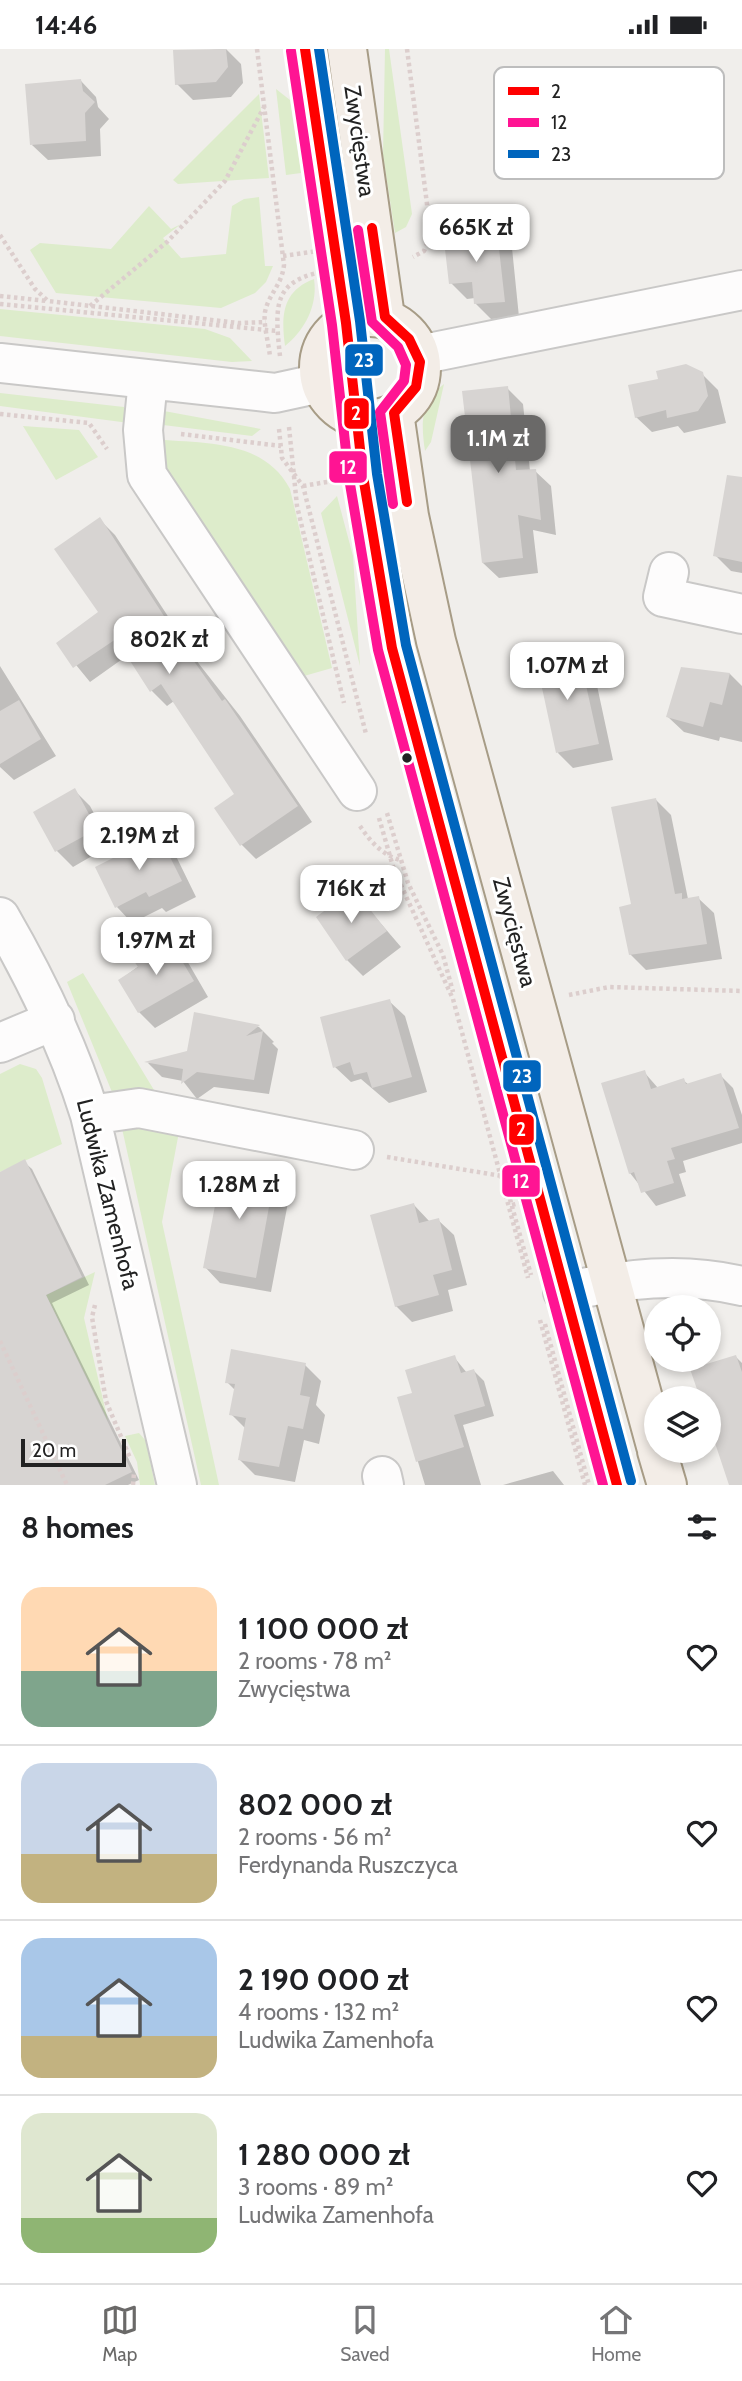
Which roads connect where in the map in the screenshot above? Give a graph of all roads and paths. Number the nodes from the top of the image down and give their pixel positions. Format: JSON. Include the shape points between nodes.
{"nodes":[{"id":1,"x":257,"y":49,"type":"edge"},
{"id":2,"x":347,"y":49,"type":"edge"},
{"id":3,"x":407,"y":49,"type":"edge"},
{"id":4,"x":264,"y":106,"type":"junction"},
{"id":5,"x":0,"y":235,"type":"edge"},
{"id":6,"x":377,"y":263,"type":"junction"},
{"id":7,"x":742,"y":290,"type":"edge"},
{"id":8,"x":0,"y":296,"type":"edge"},
{"id":9,"x":48,"y":301,"type":"junction"},
{"id":10,"x":0,"y":303,"type":"edge"},
{"id":11,"x":89,"y":307,"type":"junction"},
{"id":12,"x":385,"y":317,"type":"junction"},
{"id":13,"x":276,"y":331,"type":"junction"},
{"id":14,"x":419,"y":355,"type":"junction"},
{"id":15,"x":0,"y":363,"type":"edge"},
{"id":16,"x":148,"y":380,"type":"junction"},
{"id":17,"x":321,"y":383,"type":"junction"},
{"id":18,"x":285,"y":392,"type":"junction"},
{"id":19,"x":394,"y":413,"type":"junction"},
{"id":20,"x":89,"y":423,"type":"dead end"},
{"id":21,"x":143,"y":430,"type":"junction"},
{"id":22,"x":281,"y":446,"type":"dead end"},
{"id":23,"x":669,"y":572,"type":"dead end"},
{"id":24,"x":742,"y":614,"type":"edge"},
{"id":25,"x":348,"y":715,"type":"dead end"},
{"id":26,"x":367,"y":800,"type":"joint"},
{"id":27,"x":0,"y":917,"type":"edge"},
{"id":28,"x":742,"y":991,"type":"edge"},
{"id":29,"x":559,"y":997,"type":"dead end"},
{"id":30,"x":55,"y":1020,"type":"junction"},
{"id":31,"x":0,"y":1043,"type":"edge"},
{"id":32,"x":90,"y":1115,"type":"junction"},
{"id":33,"x":354,"y":1150,"type":"joint"},
{"id":34,"x":500,"y":1176,"type":"junction"},
{"id":35,"x":612,"y":1281,"type":"junction"},
{"id":36,"x":742,"y":1286,"type":"edge"},
{"id":37,"x":541,"y":1296,"type":"junction"},
{"id":38,"x":0,"y":1341,"type":"edge"},
{"id":39,"x":644,"y":1400,"type":"edge"},
{"id":40,"x":661,"y":1463,"type":"edge"},
{"id":41,"x":67,"y":1485,"type":"edge"},
{"id":42,"x":177,"y":1485,"type":"edge"},
{"id":43,"x":587,"y":1485,"type":"edge"},
{"id":44,"x":667,"y":1485,"type":"edge"}],
"edges":[{"from":1,"to":4,"type":"path"},
{"from":2,"to":6,"type":"main road","name":"Zwycięstwa"},
{"from":3,"to":6,"type":"path","via":[[431,235],[424,251],[414,257]]},
{"from":4,"to":11,"type":"path","via":[[225,181],[167,242]]},
{"from":4,"to":11,"type":"path","via":[[284,265],[266,322]]},
{"from":5,"to":9,"type":"path"},
{"from":6,"to":12,"type":"main road","name":"Zwycięstwa"},
{"from":6,"to":13,"type":"path","via":[[313,272],[297,280],[286,289],[278,306]]},
{"from":7,"to":14,"type":"street"},
{"from":8,"to":9,"type":"path"},
{"from":9,"to":11,"type":"path"},
{"from":10,"to":13,"type":"path"},
{"from":12,"to":14,"type":"main road","via":[[404,330]]},
{"from":12,"to":17,"type":"main road","via":[[361,317],[334,331],[320,356]]},
{"from":13,"to":18,"type":"path"},
{"from":14,"to":19,"type":"main road","via":[[417,388]]},
{"from":15,"to":16,"type":"street"},
{"from":16,"to":18,"type":"street"},
{"from":16,"to":21,"type":"street"},
{"from":17,"to":18,"type":"street"},
{"from":17,"to":19,"type":"main road","via":[[329,399],[356,417]]},
{"from":18,"to":25,"type":"path","via":[[297,506]]},
{"from":19,"to":35,"type":"main road","name":"Zwycięstwa","via":[[409,516],[436,641]]},
{"from":20,"to":21,"type":"path"},
{"from":21,"to":22,"type":"path"},
{"from":21,"to":26,"type":"street","via":[[146,475]]},
{"from":23,"to":24,"type":"street","via":[[663,597]]},
{"from":26,"to":34,"type":"path","via":[[449,988]]},
{"from":27,"to":30,"type":"street","name":"Ludwika Zamenhofa"},
{"from":28,"to":29,"type":"path","via":[[609,987]]},
{"from":30,"to":31,"type":"street"},
{"from":30,"to":32,"type":"street","name":"Ludwika Zamenhofa"},
{"from":32,"to":33,"type":"street","via":[[139,1108]]},
{"from":32,"to":42,"type":"street","name":"Ludwika Zamenhofa"},
{"from":33,"to":34,"type":"path"},
{"from":34,"to":37,"type":"path"},
{"from":35,"to":36,"type":"street","via":[[670,1275]]},
{"from":35,"to":37,"type":"street"},
{"from":35,"to":39,"type":"main road","name":"Zwycięstwa"},
{"from":37,"to":43,"type":"path"},
{"from":38,"to":41,"type":"path"},
{"from":40,"to":44,"type":"main road","name":"Zwycięstwa"}]}
